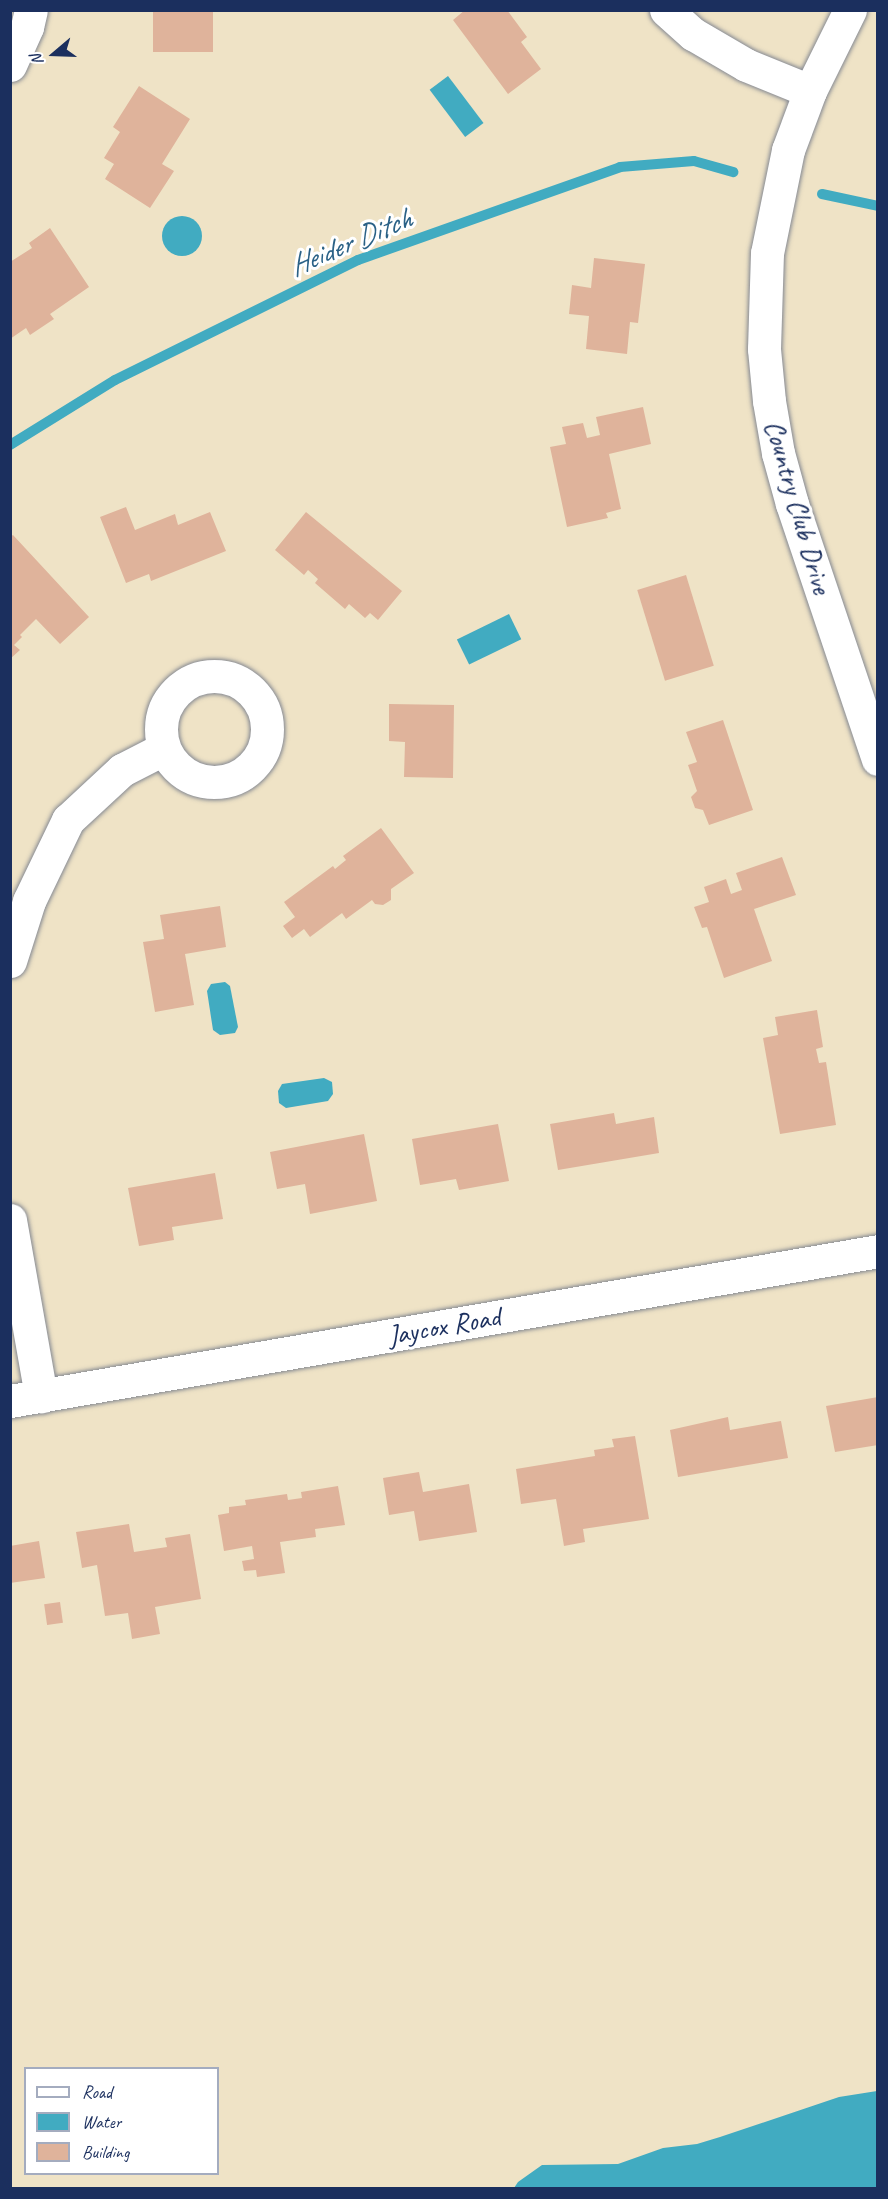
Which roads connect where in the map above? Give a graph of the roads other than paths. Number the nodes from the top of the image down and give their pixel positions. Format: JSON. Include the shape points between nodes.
{"nodes":[{"id":1,"x":31,"y":10,"type":"edge"},
{"id":2,"x":666,"y":10,"type":"edge"},
{"id":3,"x":850,"y":10,"type":"edge"},
{"id":4,"x":10,"y":65,"type":"edge"},
{"id":5,"x":810,"y":91,"type":"junction"},
{"id":6,"x":875,"y":743,"type":"edge"},
{"id":7,"x":163,"y":749,"type":"dead end"},
{"id":8,"x":10,"y":961,"type":"edge"},
{"id":9,"x":10,"y":1220,"type":"edge"},
{"id":10,"x":878,"y":1251,"type":"edge"},
{"id":11,"x":26,"y":1399,"type":"edge"}],
"edges":[{"from":1,"to":4,"type":"street","via":[[21,45]]},
{"from":2,"to":5,"type":"street","via":[[693,34],[746,65]]},
{"from":3,"to":5,"type":"street","name":"Country Club Drive"},
{"from":5,"to":6,"type":"street","name":"Country Club Drive","via":[[786,159],[767,253],[764,349],[769,401],[792,504]]},
{"from":7,"to":8,"type":"street","via":[[122,770],[68,820],[29,901]]},
{"from":9,"to":11,"type":"street"},
{"from":10,"to":11,"type":"street","name":"Jaycox Road"}]}
